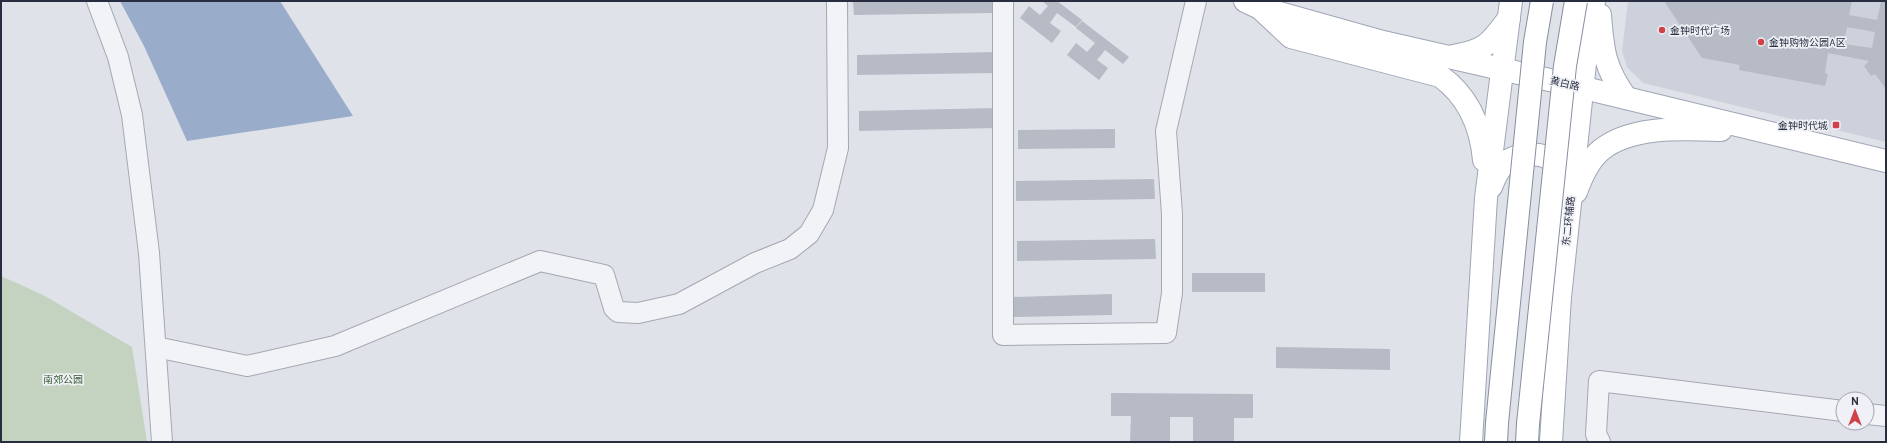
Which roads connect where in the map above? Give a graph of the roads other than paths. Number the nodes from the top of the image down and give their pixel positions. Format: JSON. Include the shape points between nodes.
{"nodes":[{"id":1,"x":97,"y":1,"type":"edge"},
{"id":2,"x":837,"y":1,"type":"edge"},
{"id":3,"x":1003,"y":1,"type":"edge"},
{"id":4,"x":1196,"y":1,"type":"edge"},
{"id":5,"x":1542,"y":1,"type":"edge"},
{"id":6,"x":1576,"y":1,"type":"edge"},
{"id":7,"x":1594,"y":1,"type":"edge"},
{"id":8,"x":1598,"y":1,"type":"edge"},
{"id":9,"x":1251,"y":4,"type":"edge"},
{"id":10,"x":1510,"y":10,"type":"edge"},
{"id":11,"x":1449,"y":57,"type":"junction"},
{"id":12,"x":1502,"y":69,"type":"junction"},
{"id":13,"x":1583,"y":87,"type":"junction"},
{"id":14,"x":1626,"y":98,"type":"junction"},
{"id":15,"x":1760,"y":130,"type":"junction"},
{"id":16,"x":1886,"y":161,"type":"edge"},
{"id":17,"x":1486,"y":198,"type":"junction"},
{"id":18,"x":1569,"y":208,"type":"junction"},
{"id":19,"x":156,"y":346,"type":"junction"},
{"id":20,"x":1835,"y":410,"type":"edge"},
{"id":21,"x":1875,"y":415,"type":"edge"},
{"id":22,"x":1886,"y":416,"type":"edge"},
{"id":23,"x":1497,"y":433,"type":"edge"},
{"id":24,"x":1528,"y":433,"type":"edge"},
{"id":25,"x":162,"y":442,"type":"edge"},
{"id":26,"x":1471,"y":442,"type":"edge"},
{"id":27,"x":1551,"y":442,"type":"edge"},
{"id":28,"x":1600,"y":442,"type":"edge"}],
"edges":[{"from":1,"to":19,"type":"street","via":[[118,57],[132,115],[150,253]]},
{"from":2,"to":19,"type":"street","via":[[838,148],[823,210],[809,234],[790,249],[755,263],[679,304],[638,313],[618,312],[614,308],[604,275],[540,261],[335,346],[247,366]]},
{"from":3,"to":4,"type":"street","via":[[1003,335],[1166,333],[1172,293],[1172,214],[1166,131]]},
{"from":5,"to":23,"type":"main road","bridge":true,"via":[[1535,42]]},
{"from":6,"to":24,"type":"main road","bridge":true,"via":[[1565,66]]},
{"from":7,"to":13,"type":"main road","name":"东二环辅路"},
{"from":8,"to":14,"type":"main road","via":[[1604,54],[1613,80]]},
{"from":9,"to":11,"type":"main road","name":"黄白路","via":[[1383,42]]},
{"from":9,"to":17,"type":"main road","via":[[1291,37],[1427,71],[1450,83],[1469,108],[1478,127],[1483,150]]},
{"from":10,"to":11,"type":"main road","via":[[1493,40],[1474,53]]},
{"from":10,"to":12,"type":"main road"},
{"from":11,"to":12,"type":"main road","name":"黄白路"},
{"from":12,"to":13,"type":"main road","name":"黄白路"},
{"from":12,"to":17,"type":"main road"},
{"from":13,"to":14,"type":"main road","name":"黄白路"},
{"from":13,"to":18,"type":"main road","name":"东二环辅路"},
{"from":14,"to":15,"type":"main road","name":"黄白路"},
{"from":15,"to":16,"type":"main road","name":"黄白路"},
{"from":15,"to":18,"type":"main road","via":[[1677,129],[1648,132],[1621,139],[1601,150],[1587,168]]},
{"from":17,"to":18,"type":"main road","via":[[1503,165],[1515,157],[1537,155],[1551,160],[1560,170],[1567,182]]},
{"from":17,"to":26,"type":"main road"},
{"from":18,"to":27,"type":"main road","name":"东二环辅路","via":[[1560,297]]},
{"from":19,"to":25,"type":"street"},
{"from":20,"to":28,"type":"street","via":[[1599,381],[1596,434]]},
{"from":21,"to":22,"type":"street"}]}
